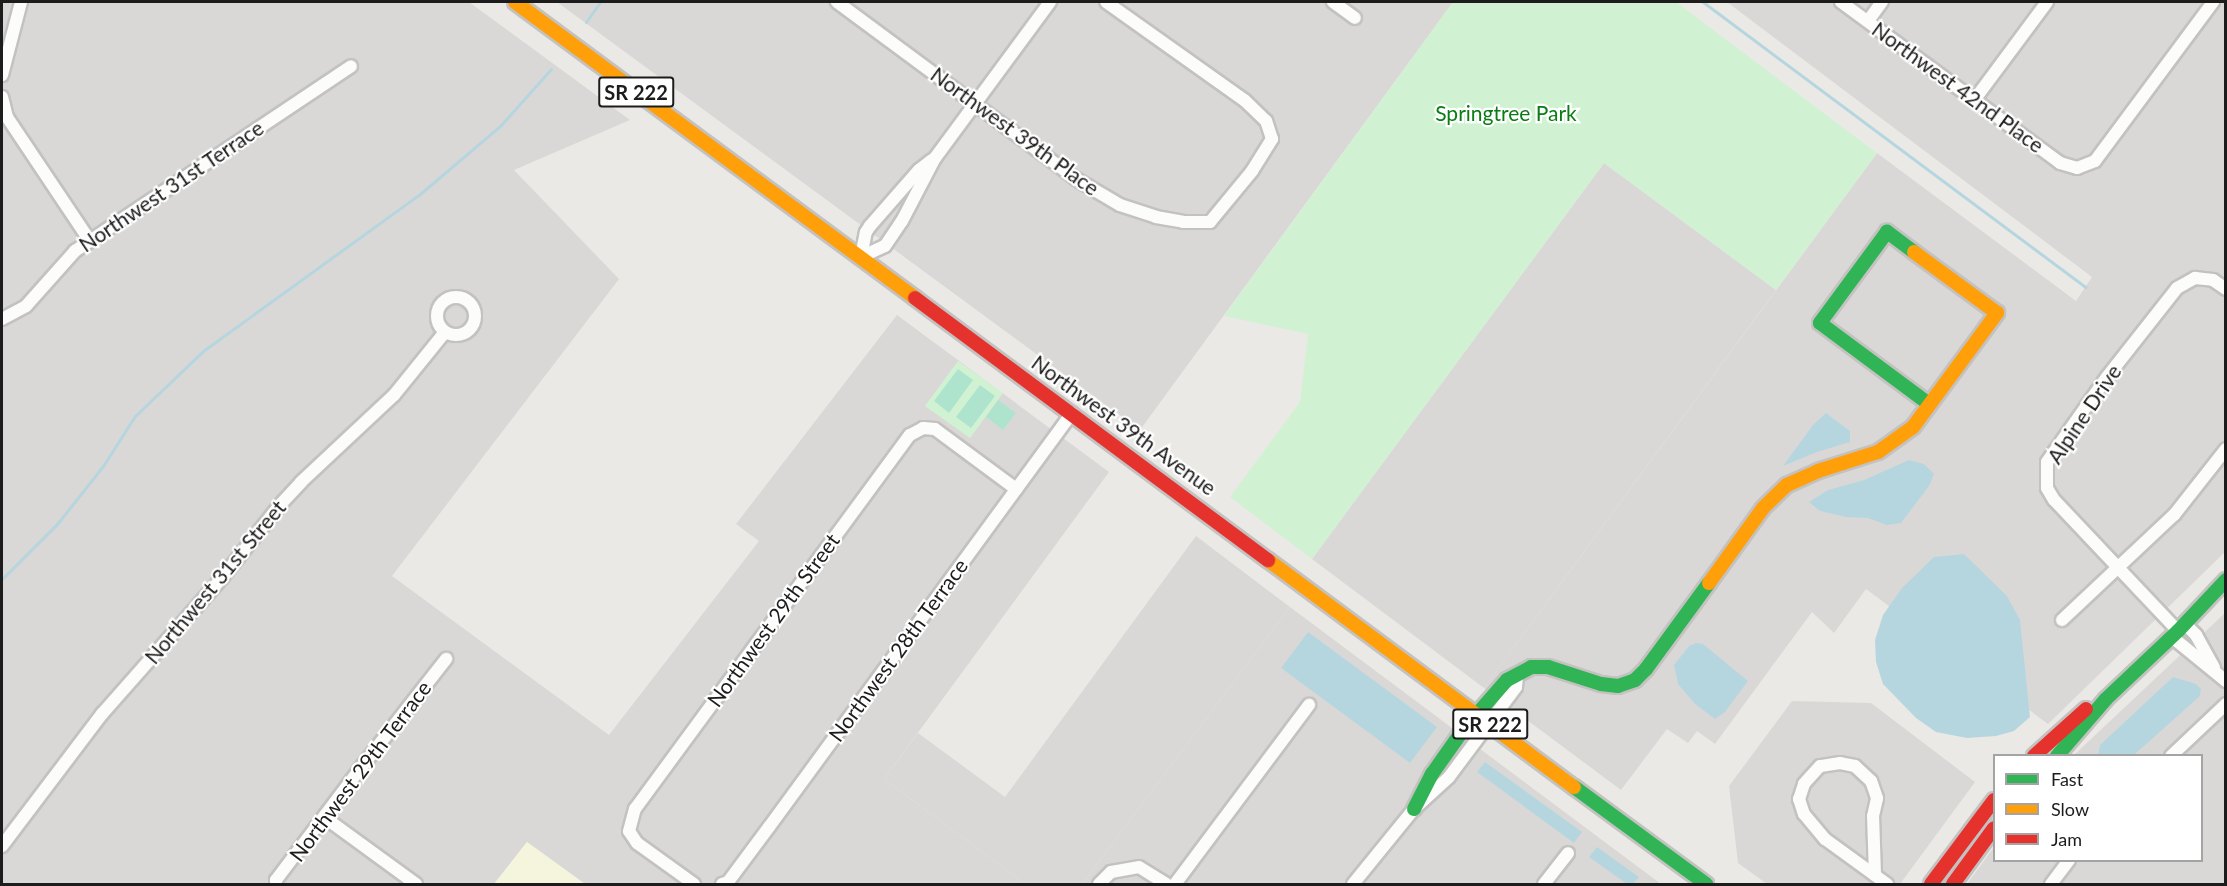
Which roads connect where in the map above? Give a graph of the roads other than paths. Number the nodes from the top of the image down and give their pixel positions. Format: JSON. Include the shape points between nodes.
{"nodes":[{"id":1,"x":21,"y":2,"type":"edge"},
{"id":2,"x":514,"y":2,"type":"edge"},
{"id":3,"x":837,"y":2,"type":"edge"},
{"id":4,"x":1050,"y":2,"type":"edge"},
{"id":5,"x":1106,"y":2,"type":"edge"},
{"id":6,"x":1333,"y":2,"type":"edge"},
{"id":7,"x":1841,"y":2,"type":"edge"},
{"id":8,"x":1882,"y":2,"type":"edge"},
{"id":9,"x":2047,"y":2,"type":"edge"},
{"id":10,"x":2213,"y":2,"type":"edge"},
{"id":11,"x":1355,"y":18,"type":"dead end"},
{"id":12,"x":1868,"y":21,"type":"junction"},
{"id":13,"x":351,"y":66,"type":"dead end"},
{"id":14,"x":2,"y":75,"type":"edge"},
{"id":15,"x":1975,"y":99,"type":"junction"},
{"id":16,"x":2,"y":103,"type":"edge"},
{"id":17,"x":975,"y":104,"type":"junction"},
{"id":18,"x":935,"y":158,"type":"junction"},
{"id":19,"x":90,"y":241,"type":"junction"},
{"id":20,"x":861,"y":257,"type":"junction"},
{"id":21,"x":2226,"y":289,"type":"edge"},
{"id":22,"x":2,"y":319,"type":"edge"},
{"id":23,"x":445,"y":332,"type":"dead end"},
{"id":24,"x":1929,"y":404,"type":"junction"},
{"id":25,"x":1072,"y":413,"type":"junction"},
{"id":26,"x":2226,"y":449,"type":"edge"},
{"id":27,"x":1016,"y":489,"type":"junction"},
{"id":28,"x":2119,"y":569,"type":"junction"},
{"id":29,"x":2226,"y":580,"type":"edge"},
{"id":30,"x":2062,"y":620,"type":"dead end"},
{"id":31,"x":2179,"y":630,"type":"junction"},
{"id":32,"x":446,"y":659,"type":"dead end"},
{"id":33,"x":2216,"y":671,"type":"junction"},
{"id":34,"x":1517,"y":676,"type":"junction"},
{"id":35,"x":2226,"y":681,"type":"edge"},
{"id":36,"x":2106,"y":699,"type":"junction"},
{"id":37,"x":2226,"y":704,"type":"edge"},
{"id":38,"x":1309,"y":705,"type":"dead end"},
{"id":39,"x":1477,"y":714,"type":"junction"},
{"id":40,"x":1489,"y":723,"type":"junction"},
{"id":41,"x":2036,"y":754,"type":"edge"},
{"id":42,"x":2059,"y":754,"type":"edge"},
{"id":43,"x":2172,"y":754,"type":"edge"},
{"id":44,"x":1993,"y":803,"type":"edge"},
{"id":45,"x":1414,"y":809,"type":"junction"},
{"id":46,"x":324,"y":817,"type":"junction"},
{"id":47,"x":1993,"y":831,"type":"edge"},
{"id":48,"x":2,"y":846,"type":"edge"},
{"id":49,"x":1568,"y":853,"type":"dead end"},
{"id":50,"x":2068,"y":862,"type":"edge"},
{"id":51,"x":1875,"y":875,"type":"junction"},
{"id":52,"x":276,"y":885,"type":"edge"},
{"id":53,"x":416,"y":885,"type":"edge"},
{"id":54,"x":694,"y":885,"type":"edge"},
{"id":55,"x":722,"y":885,"type":"edge"},
{"id":56,"x":1099,"y":885,"type":"edge"},
{"id":57,"x":1166,"y":885,"type":"edge"},
{"id":58,"x":1175,"y":885,"type":"edge"},
{"id":59,"x":1353,"y":885,"type":"edge"},
{"id":60,"x":1544,"y":885,"type":"edge"},
{"id":61,"x":1706,"y":885,"type":"edge"},
{"id":62,"x":1887,"y":885,"type":"edge"},
{"id":63,"x":1931,"y":885,"type":"edge"},
{"id":64,"x":1953,"y":885,"type":"edge"},
{"id":65,"x":2050,"y":885,"type":"edge"}],
"edges":[{"from":1,"to":14,"type":"street"},
{"from":2,"to":20,"type":"street","name":"Northwest 39th Avenue","number":"SR 222"},
{"from":3,"to":17,"type":"street","name":"Northwest 39th Place"},
{"from":4,"to":17,"type":"street"},
{"from":5,"to":17,"type":"street","name":"Northwest 39th Place","via":[[1266,121],[1272,139],[1252,171],[1210,222],[1155,217],[1120,205]]},
{"from":6,"to":11,"type":"street"},
{"from":7,"to":12,"type":"street","name":"Northwest 42nd Place"},
{"from":8,"to":12,"type":"street"},
{"from":9,"to":15,"type":"street"},
{"from":10,"to":15,"type":"street","name":"Northwest 42nd Place","via":[[2095,161],[2077,168],[2060,163]]},
{"from":12,"to":15,"type":"street","name":"Northwest 42nd Place"},
{"from":13,"to":19,"type":"street","name":"Northwest 31st Terrace"},
{"from":16,"to":19,"type":"street"},
{"from":17,"to":18,"type":"street"},
{"from":18,"to":20,"type":"street","via":[[870,226]]},
{"from":18,"to":20,"type":"street","via":[[885,246]]},
{"from":19,"to":22,"type":"street","name":"Northwest 31st Terrace","via":[[75,251],[26,306]]},
{"from":20,"to":25,"type":"street","name":"Northwest 39th Avenue","number":"SR 222"},
{"from":21,"to":28,"type":"street","name":"Alpine Drive","via":[[2213,280],[2195,278],[2177,288],[2100,386],[2047,462],[2047,488],[2054,500]]},
{"from":23,"to":48,"type":"street","name":"Northwest 31st Street","via":[[394,395],[279,506],[222,578],[102,714]]},
{"from":24,"to":24,"type":"street","via":[[1997,313],[1887,232],[1820,323]]},
{"from":24,"to":34,"type":"street","via":[[1913,427],[1878,452],[1787,485],[1763,508],[1635,680],[1618,686],[1601,684],[1548,667],[1531,667]]},
{"from":25,"to":27,"type":"street","name":"Northwest 28th Terrace"},
{"from":25,"to":39,"type":"street","name":"Northwest 39th Avenue","number":"SR 222"},
{"from":26,"to":28,"type":"street","via":[[2174,515]]},
{"from":27,"to":54,"type":"street","name":"Northwest 29th Street","via":[[935,429],[922,428],[910,435],[635,809],[628,831],[637,843]]},
{"from":27,"to":55,"type":"street","name":"Northwest 28th Terrace","via":[[769,827]]},
{"from":28,"to":30,"type":"street"},
{"from":28,"to":31,"type":"street","name":"Alpine Drive"},
{"from":29,"to":31,"type":"street"},
{"from":31,"to":33,"type":"street"},
{"from":31,"to":33,"type":"street","via":[[2196,635]]},
{"from":31,"to":36,"type":"street"},
{"from":32,"to":46,"type":"street","name":"Northwest 29th Terrace"},
{"from":33,"to":35,"type":"street"},
{"from":34,"to":39,"type":"street","via":[[1507,680]]},
{"from":34,"to":40,"type":"street","via":[[1516,687]]},
{"from":36,"to":41,"type":"street","via":[[2074,719]]},
{"from":36,"to":42,"type":"street"},
{"from":37,"to":43,"type":"street"},
{"from":38,"to":58,"type":"street"},
{"from":39,"to":40,"type":"street","name":"Northwest 39th Avenue","number":"SR 222"},
{"from":39,"to":45,"type":"street","via":[[1432,774]]},
{"from":40,"to":45,"type":"street","via":[[1449,777]]},
{"from":40,"to":61,"type":"street","name":"Northwest 39th Avenue","number":"SR 222"},
{"from":44,"to":63,"type":"street"},
{"from":45,"to":59,"type":"street"},
{"from":46,"to":52,"type":"street","name":"Northwest 29th Terrace"},
{"from":46,"to":53,"type":"street"},
{"from":47,"to":64,"type":"street"},
{"from":49,"to":60,"type":"street"},
{"from":50,"to":65,"type":"street"},
{"from":51,"to":51,"type":"street","via":[[1825,839],[1804,814],[1799,799],[1804,784],[1820,766],[1855,766],[1871,781],[1877,798],[1872,841]]},
{"from":51,"to":62,"type":"street"},
{"from":56,"to":57,"type":"street","via":[[1110,872],[1138,867]]}]}
